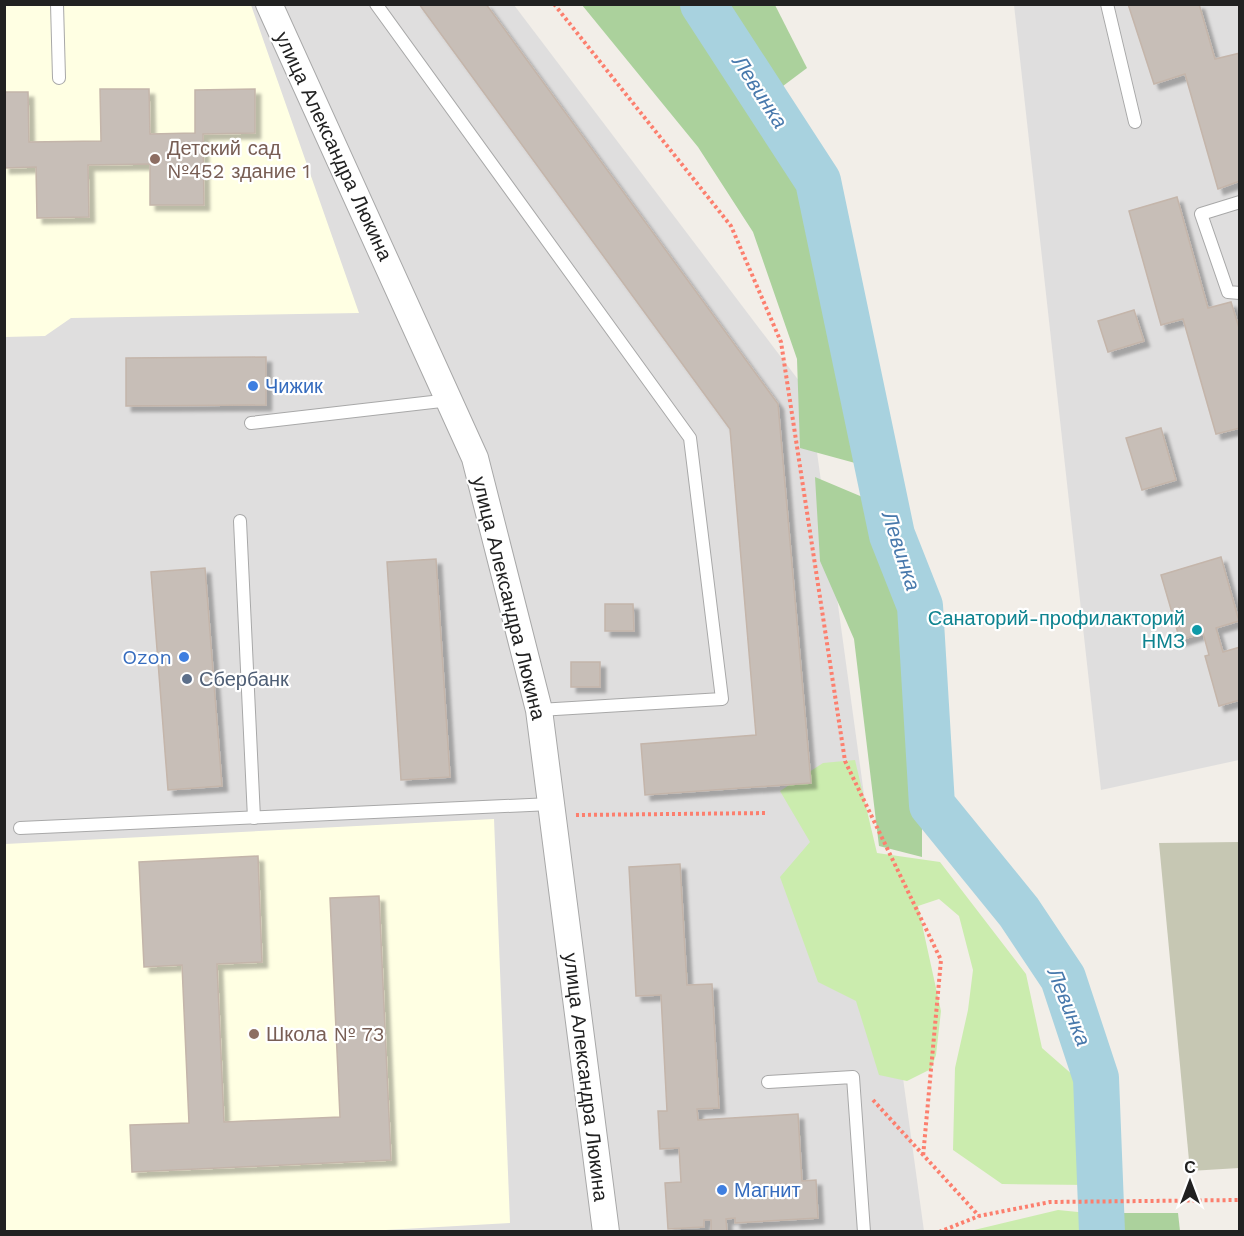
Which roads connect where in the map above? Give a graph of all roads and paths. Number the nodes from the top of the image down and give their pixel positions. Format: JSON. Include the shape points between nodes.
{"nodes":[{"id":1,"x":57,"y":4,"type":"edge"},
{"id":2,"x":269,"y":4,"type":"edge"},
{"id":3,"x":376,"y":4,"type":"edge"},
{"id":4,"x":554,"y":4,"type":"edge"},
{"id":5,"x":1107,"y":4,"type":"edge"},
{"id":6,"x":59,"y":78,"type":"dead end"},
{"id":7,"x":1135,"y":122,"type":"dead end"},
{"id":8,"x":1239,"y":202,"type":"edge"},
{"id":9,"x":1239,"y":293,"type":"edge"},
{"id":10,"x":450,"y":400,"type":"junction"},
{"id":11,"x":251,"y":423,"type":"dead end"},
{"id":12,"x":240,"y":520,"type":"dead end"},
{"id":13,"x":539,"y":710,"type":"junction"},
{"id":14,"x":551,"y":810,"type":"junction"},
{"id":15,"x":768,"y":813,"type":"dead end"},
{"id":16,"x":254,"y":818,"type":"junction"},
{"id":17,"x":20,"y":828,"type":"dead end"},
{"id":18,"x":853,"y":1077,"type":"junction"},
{"id":19,"x":768,"y":1082,"type":"dead end"},
{"id":20,"x":923,"y":1157,"type":"junction"},
{"id":21,"x":1239,"y":1200,"type":"edge"},
{"id":22,"x":979,"y":1216,"type":"junction"},
{"id":23,"x":606,"y":1232,"type":"edge"},
{"id":24,"x":864,"y":1232,"type":"edge"},
{"id":25,"x":939,"y":1232,"type":"edge"}],
"edges":[{"from":1,"to":6,"type":"lane"},
{"from":2,"to":10,"type":"street","name":"улица Александра Люкина"},
{"from":3,"to":13,"type":"lane","via":[[690,438],[722,699]]},
{"from":4,"to":20,"type":"path","via":[[731,226],[781,342],[845,761],[941,960]]},
{"from":5,"to":7,"type":"lane"},
{"from":8,"to":9,"type":"lane","via":[[1201,214],[1228,292]]},
{"from":10,"to":11,"type":"lane"},
{"from":10,"to":13,"type":"street","name":"улица Александра Люкина","via":[[475,458]]},
{"from":12,"to":16,"type":"lane"},
{"from":13,"to":14,"type":"street","name":"улица Александра Люкина"},
{"from":14,"to":15,"type":"path"},
{"from":14,"to":16,"type":"lane"},
{"from":14,"to":23,"type":"street","name":"улица Александра Люкина"},
{"from":16,"to":17,"type":"lane"},
{"from":18,"to":19,"type":"lane"},
{"from":18,"to":20,"type":"path"},
{"from":18,"to":24,"type":"lane"},
{"from":20,"to":22,"type":"path"},
{"from":21,"to":22,"type":"path","via":[[1050,1202]]},
{"from":22,"to":25,"type":"path"}]}
